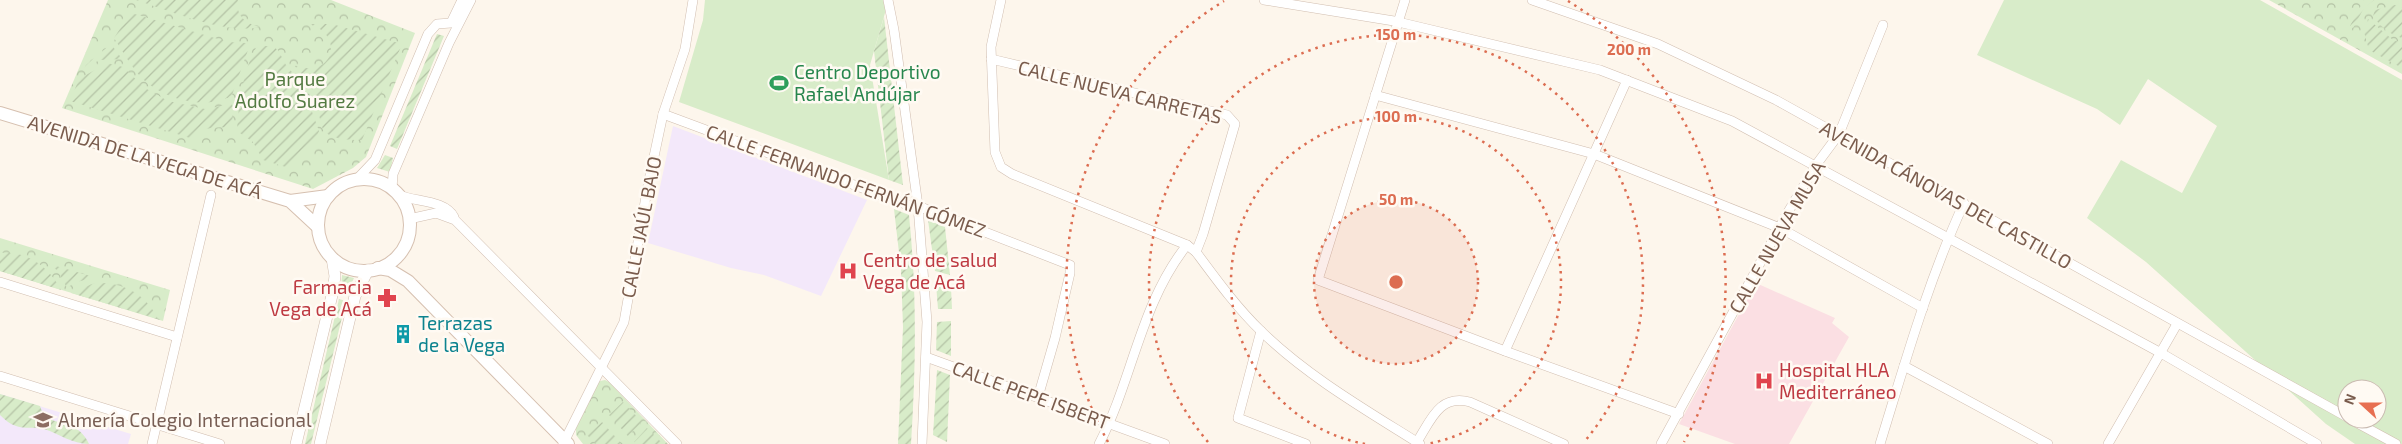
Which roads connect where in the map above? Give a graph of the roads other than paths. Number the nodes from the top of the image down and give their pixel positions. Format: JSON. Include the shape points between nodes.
{"nodes":[{"id":1,"x":462,"y":0,"type":"edge"},
{"id":2,"x":471,"y":0,"type":"edge"},
{"id":3,"x":693,"y":0,"type":"edge"},
{"id":4,"x":888,"y":0,"type":"edge"},
{"id":5,"x":1001,"y":0,"type":"edge"},
{"id":6,"x":1264,"y":0,"type":"edge"},
{"id":7,"x":1404,"y":0,"type":"edge"},
{"id":8,"x":1532,"y":0,"type":"edge"},
{"id":9,"x":1398,"y":21,"type":"junction"},
{"id":10,"x":1883,"y":25,"type":"dead end"},
{"id":11,"x":991,"y":59,"type":"junction"},
{"id":12,"x":1627,"y":80,"type":"junction"},
{"id":13,"x":1375,"y":95,"type":"junction"},
{"id":14,"x":0,"y":113,"type":"edge"},
{"id":15,"x":664,"y":114,"type":"junction"},
{"id":16,"x":1839,"y":134,"type":"junction"},
{"id":17,"x":1594,"y":154,"type":"junction"},
{"id":18,"x":1816,"y":165,"type":"junction"},
{"id":19,"x":357,"y":179,"type":"junction"},
{"id":20,"x":395,"y":192,"type":"junction"},
{"id":21,"x":211,"y":195,"type":"dead end"},
{"id":22,"x":328,"y":196,"type":"junction"},
{"id":23,"x":290,"y":201,"type":"junction"},
{"id":24,"x":1964,"y":204,"type":"junction"},
{"id":25,"x":918,"y":206,"type":"junction"},
{"id":26,"x":409,"y":220,"type":"junction"},
{"id":27,"x":455,"y":220,"type":"junction"},
{"id":28,"x":318,"y":227,"type":"junction"},
{"id":29,"x":1780,"y":228,"type":"junction"},
{"id":30,"x":1948,"y":239,"type":"junction"},
{"id":31,"x":1187,"y":245,"type":"junction"},
{"id":32,"x":402,"y":249,"type":"junction"},
{"id":33,"x":1196,"y":252,"type":"junction"},
{"id":34,"x":332,"y":258,"type":"junction"},
{"id":35,"x":373,"y":269,"type":"junction"},
{"id":36,"x":408,"y":281,"type":"junction"},
{"id":37,"x":0,"y":282,"type":"edge"},
{"id":38,"x":1923,"y":308,"type":"junction"},
{"id":39,"x":2177,"y":324,"type":"junction"},
{"id":40,"x":1261,"y":330,"type":"junction"},
{"id":41,"x":177,"y":337,"type":"junction"},
{"id":42,"x":1505,"y":351,"type":"junction"},
{"id":43,"x":2161,"y":354,"type":"junction"},
{"id":44,"x":926,"y":357,"type":"junction"},
{"id":45,"x":1904,"y":366,"type":"junction"},
{"id":46,"x":600,"y":368,"type":"junction"},
{"id":47,"x":0,"y":376,"type":"edge"},
{"id":48,"x":1038,"y":397,"type":"junction"},
{"id":49,"x":2337,"y":412,"type":"edge"},
{"id":50,"x":1678,"y":414,"type":"junction"},
{"id":51,"x":156,"y":424,"type":"junction"},
{"id":52,"x":1110,"y":424,"type":"junction"},
{"id":53,"x":2368,"y":429,"type":"edge"},
{"id":54,"x":2310,"y":442,"type":"edge"},
{"id":55,"x":565,"y":443,"type":"edge"},
{"id":56,"x":925,"y":443,"type":"edge"},
{"id":57,"x":1418,"y":443,"type":"edge"},
{"id":58,"x":152,"y":444,"type":"edge"},
{"id":59,"x":220,"y":444,"type":"edge"},
{"id":60,"x":296,"y":444,"type":"edge"},
{"id":61,"x":320,"y":444,"type":"edge"},
{"id":62,"x":677,"y":444,"type":"edge"},
{"id":63,"x":1099,"y":444,"type":"edge"},
{"id":64,"x":1166,"y":444,"type":"edge"},
{"id":65,"x":1306,"y":444,"type":"edge"},
{"id":66,"x":1564,"y":444,"type":"edge"},
{"id":67,"x":1661,"y":444,"type":"edge"},
{"id":68,"x":1880,"y":444,"type":"edge"},
{"id":69,"x":2048,"y":444,"type":"edge"},
{"id":70,"x":2108,"y":444,"type":"edge"},
{"id":71,"x":2396,"y":444,"type":"edge"}],
"edges":[{"from":1,"to":19,"type":"street","via":[[450,22],[437,24],[428,34],[375,160]]},
{"from":2,"to":20,"type":"street","via":[[393,174]]},
{"from":3,"to":15,"type":"street","name":"CALLE JAÚL BAJO","via":[[685,50]]},
{"from":4,"to":25,"type":"street"},
{"from":5,"to":11,"type":"street"},
{"from":6,"to":9,"type":"street","name":"AVENIDA CÁNOVAS DEL CASTILLO"},
{"from":7,"to":9,"type":"street"},
{"from":8,"to":16,"type":"street","name":"AVENIDA CÁNOVAS DEL CASTILLO","via":[[1658,44]]},
{"from":9,"to":12,"type":"street","name":"AVENIDA CÁNOVAS DEL CASTILLO","via":[[1600,70]]},
{"from":9,"to":13,"type":"street"},
{"from":10,"to":16,"type":"street","name":"CALLE NUEVA MUSA"},
{"from":11,"to":31,"type":"street","via":[[995,152],[1001,167]]},
{"from":11,"to":33,"type":"street","name":"CALLE NUEVA CARRETAS","via":[[1227,115],[1234,124]]},
{"from":12,"to":17,"type":"street"},
{"from":12,"to":18,"type":"street","name":"AVENIDA CÁNOVAS DEL CASTILLO","via":[[1732,121]]},
{"from":13,"to":17,"type":"street"},
{"from":13,"to":42,"type":"street","via":[[1318,280]]},
{"from":14,"to":23,"type":"main road","name":"AVENIDA DE LA VEGA DE ACÁ"},
{"from":15,"to":25,"type":"street","name":"CALLE FERNANDO FERNÁN GÓMEZ"},
{"from":15,"to":46,"type":"street","name":"CALLE JAÚL BAJO","via":[[624,322]]},
{"from":16,"to":18,"type":"street","name":"CALLE NUEVA MUSA"},
{"from":16,"to":24,"type":"street","name":"AVENIDA CÁNOVAS DEL CASTILLO"},
{"from":17,"to":29,"type":"street"},
{"from":17,"to":42,"type":"street"},
{"from":18,"to":29,"type":"street","name":"CALLE NUEVA MUSA"},
{"from":18,"to":30,"type":"street","name":"AVENIDA CÁNOVAS DEL CASTILLO"},
{"from":19,"to":20,"type":"main road","via":[[376,180]]},
{"from":19,"to":22,"type":"main road","via":[[341,185]]},
{"from":20,"to":26,"type":"main road","via":[[406,206]]},
{"from":20,"to":27,"type":"street","via":[[414,201],[446,207]]},
{"from":21,"to":41,"type":"street"},
{"from":22,"to":23,"type":"main road","name":"AVENIDA DE LA VEGA DE ACÁ"},
{"from":22,"to":28,"type":"main road","via":[[320,210]]},
{"from":23,"to":28,"type":"main road","name":"AVENIDA DE LA VEGA DE ACÁ"},
{"from":24,"to":30,"type":"street"},
{"from":24,"to":39,"type":"street","name":"AVENIDA CÁNOVAS DEL CASTILLO"},
{"from":25,"to":44,"type":"street","via":[[927,322]]},
{"from":25,"to":48,"type":"street","name":"CALLE FERNANDO FERNÁN GÓMEZ","via":[[1070,265],[1055,338]]},
{"from":26,"to":27,"type":"street","via":[[436,213]]},
{"from":26,"to":32,"type":"main road","via":[[408,235]]},
{"from":27,"to":46,"type":"street"},
{"from":28,"to":34,"type":"main road","via":[[322,244]]},
{"from":29,"to":38,"type":"street"},
{"from":29,"to":50,"type":"street","name":"CALLE NUEVA MUSA"},
{"from":30,"to":38,"type":"street"},
{"from":30,"to":43,"type":"street","name":"AVENIDA CÁNOVAS DEL CASTILLO"},
{"from":31,"to":33,"type":"street"},
{"from":31,"to":52,"type":"street","via":[[1151,303]]},
{"from":32,"to":35,"type":"main road","via":[[392,260]]},
{"from":32,"to":36,"type":"main road","via":[[401,262]]},
{"from":33,"to":40,"type":"street"},
{"from":34,"to":35,"type":"main road","via":[[353,269]]},
{"from":34,"to":60,"type":"street","via":[[333,291]]},
{"from":35,"to":36,"type":"main road","via":[[390,270]]},
{"from":35,"to":61,"type":"street","via":[[354,301]]},
{"from":36,"to":55,"type":"main road"},
{"from":37,"to":41,"type":"street"},
{"from":38,"to":45,"type":"street"},
{"from":39,"to":43,"type":"street"},
{"from":39,"to":49,"type":"street","name":"AVENIDA CÁNOVAS DEL CASTILLO"},
{"from":40,"to":57,"type":"street","via":[[1311,372]]},
{"from":40,"to":65,"type":"street","via":[[1238,418]]},
{"from":41,"to":51,"type":"street"},
{"from":42,"to":50,"type":"street"},
{"from":43,"to":54,"type":"street","name":"AVENIDA CÁNOVAS DEL CASTILLO"},
{"from":43,"to":70,"type":"street"},
{"from":44,"to":48,"type":"street","name":"CALLE PEPE ISBERT"},
{"from":44,"to":56,"type":"street"},
{"from":45,"to":68,"type":"street"},
{"from":45,"to":69,"type":"street"},
{"from":46,"to":55,"type":"street","name":"CALLE JAÚL BAJO"},
{"from":46,"to":62,"type":"street"},
{"from":47,"to":51,"type":"street"},
{"from":48,"to":52,"type":"street","name":"CALLE PEPE ISBERT"},
{"from":50,"to":67,"type":"street","name":"CALLE NUEVA MUSA"},
{"from":51,"to":58,"type":"street"},
{"from":51,"to":59,"type":"street"},
{"from":52,"to":63,"type":"street"},
{"from":52,"to":64,"type":"street","name":"CALLE PEPE ISBERT"},
{"from":53,"to":71,"type":"street"},
{"from":57,"to":66,"type":"street","via":[[1439,408],[1449,400],[1459,399]]}]}
